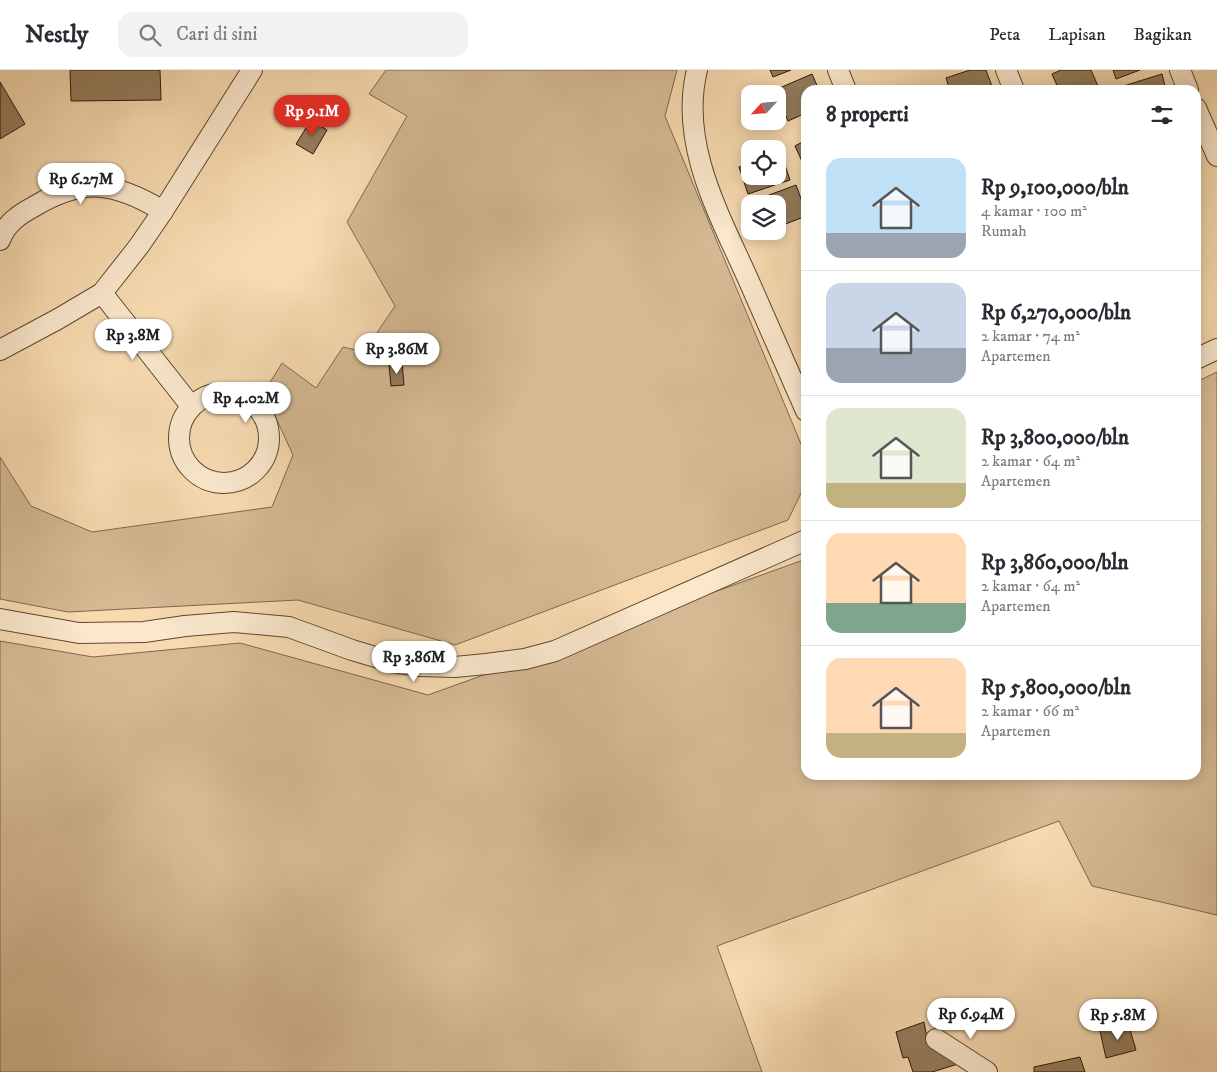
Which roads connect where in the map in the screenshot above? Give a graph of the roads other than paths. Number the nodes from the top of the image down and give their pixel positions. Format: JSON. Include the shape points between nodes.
{"nodes":[{"id":1,"x":252,"y":70,"type":"edge"},
{"id":2,"x":697,"y":70,"type":"edge"},
{"id":3,"x":838,"y":70,"type":"edge"},
{"id":4,"x":1006,"y":70,"type":"edge"},
{"id":5,"x":1180,"y":70,"type":"edge"},
{"id":6,"x":844,"y":85,"type":"edge"},
{"id":7,"x":1012,"y":85,"type":"edge"},
{"id":8,"x":1186,"y":85,"type":"edge"},
{"id":9,"x":1201,"y":119,"type":"edge"},
{"id":10,"x":1217,"y":156,"type":"edge"},
{"id":11,"x":163,"y":211,"type":"junction"},
{"id":12,"x":0,"y":240,"type":"edge"},
{"id":13,"x":102,"y":293,"type":"junction"},
{"id":14,"x":1,"y":347,"type":"edge"},
{"id":15,"x":1217,"y":349,"type":"edge"},
{"id":16,"x":1201,"y":357,"type":"edge"},
{"id":17,"x":801,"y":400,"type":"edge"},
{"id":18,"x":191,"y":406,"type":"junction"},
{"id":19,"x":801,"y":542,"type":"edge"},
{"id":20,"x":0,"y":619,"type":"edge"},
{"id":21,"x":936,"y":1039,"type":"dead end"},
{"id":22,"x":988,"y":1072,"type":"edge"}],
"edges":[{"from":1,"to":11,"type":"street"},
{"from":2,"to":17,"type":"street","via":[[692,117],[698,158],[710,195]]},
{"from":3,"to":6,"type":"street"},
{"from":4,"to":7,"type":"street"},
{"from":5,"to":8,"type":"street"},
{"from":9,"to":10,"type":"street"},
{"from":11,"to":12,"type":"street","via":[[140,197],[115,188],[71,189],[16,216]]},
{"from":11,"to":13,"type":"street"},
{"from":13,"to":14,"type":"street"},
{"from":13,"to":18,"type":"street"},
{"from":15,"to":16,"type":"street"},
{"from":18,"to":18,"type":"street","via":[[217,393],[246,399],[257,408],[265,421],[268,436],[267,451],[261,464],[250,475],[222,484],[195,473],[179,448],[182,418]]},
{"from":19,"to":20,"type":"street","via":[[554,651],[486,664],[446,667],[392,662],[289,627],[234,622],[144,632],[79,633]]},
{"from":21,"to":22,"type":"street"}]}
